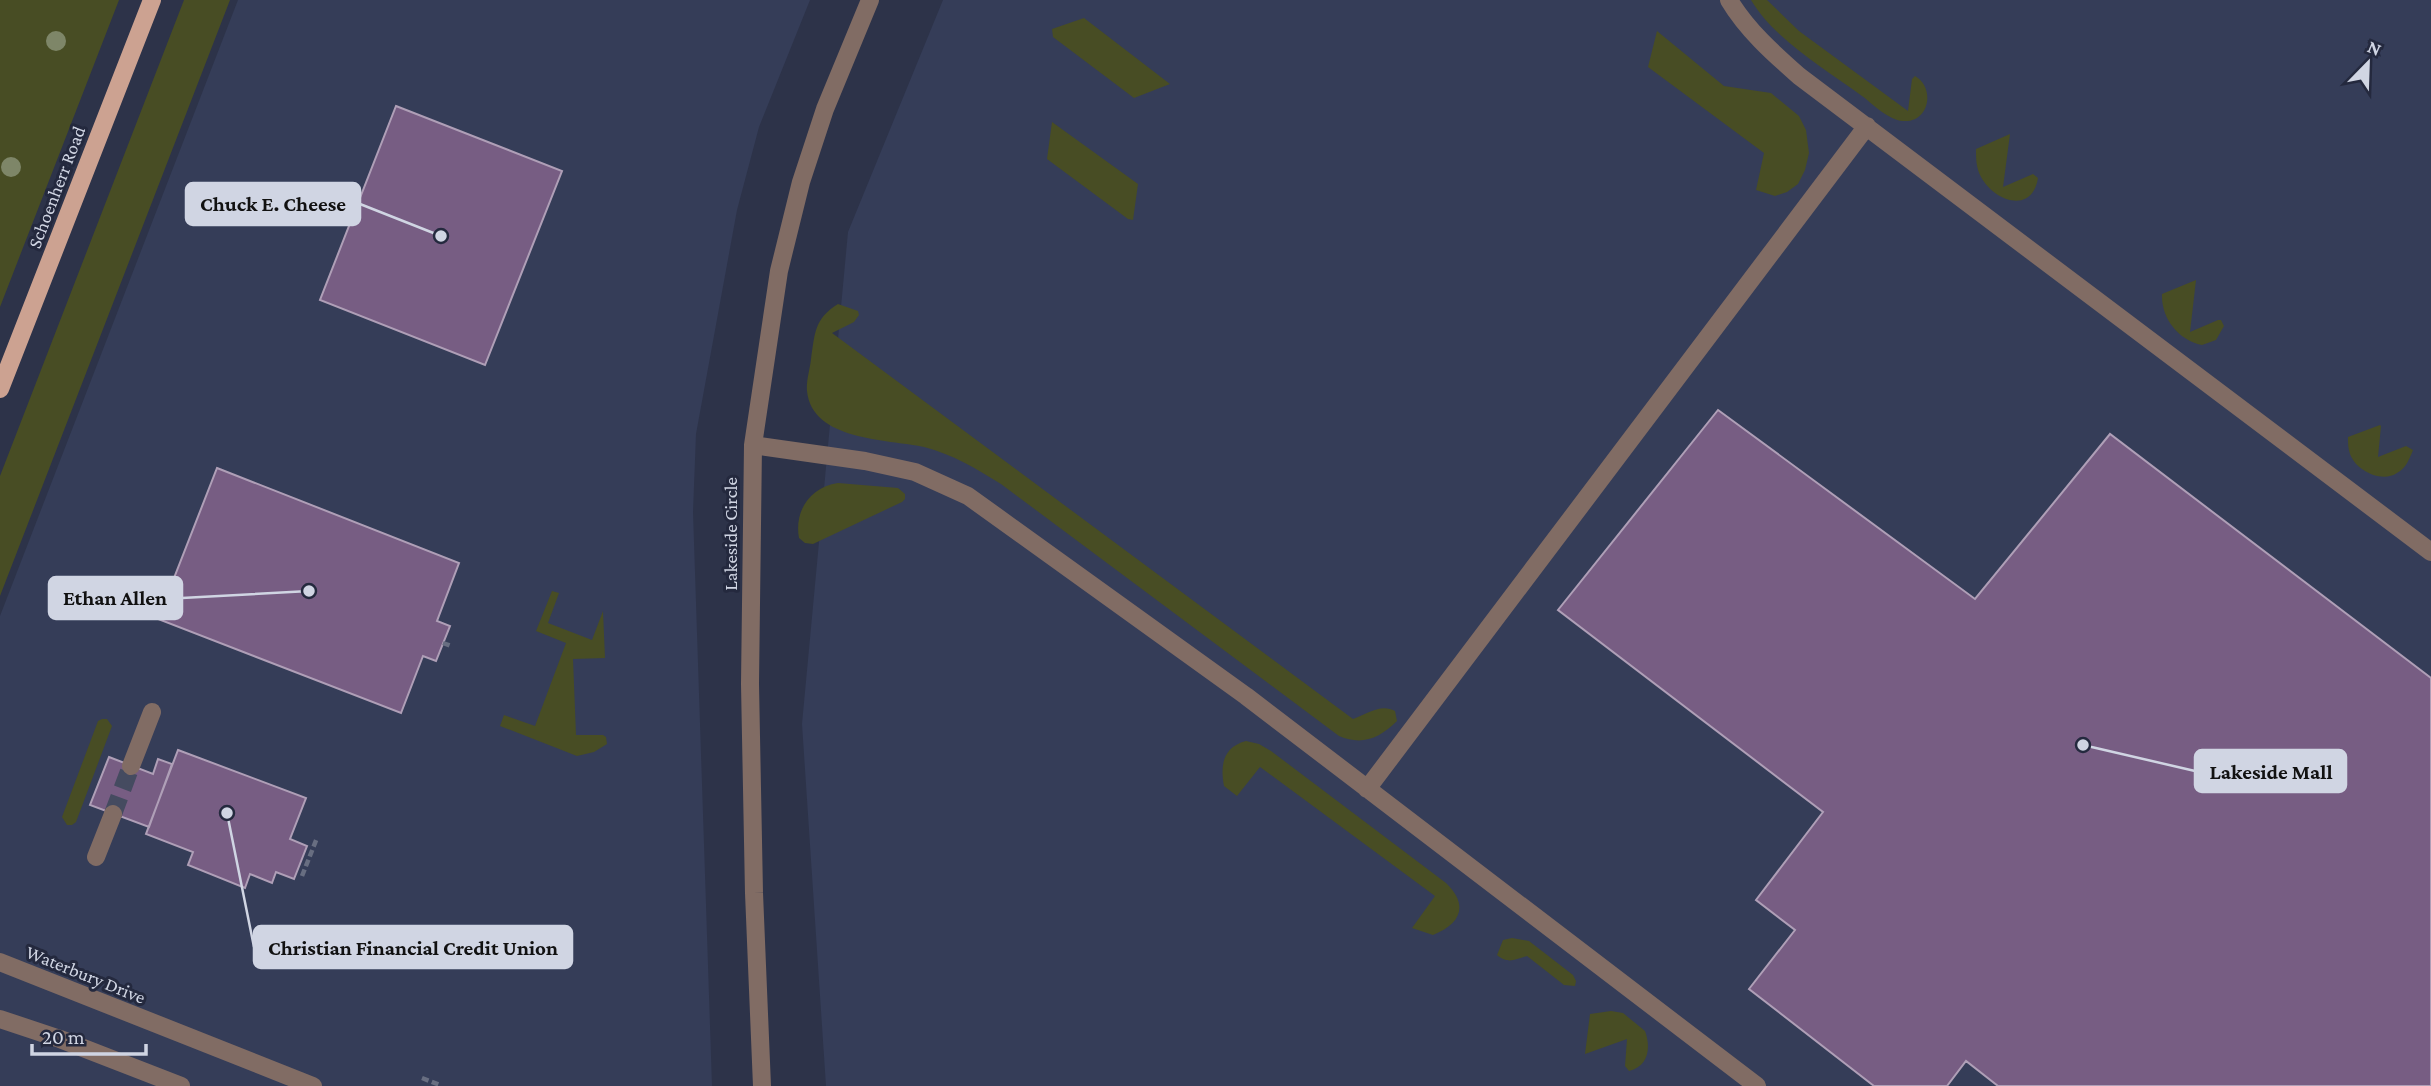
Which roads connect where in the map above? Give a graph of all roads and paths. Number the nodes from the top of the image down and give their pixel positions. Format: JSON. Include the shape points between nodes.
{"nodes":[{"id":1,"x":152,"y":0,"type":"edge"},
{"id":2,"x":870,"y":0,"type":"edge"},
{"id":3,"x":1729,"y":0,"type":"edge"},
{"id":4,"x":1867,"y":127,"type":"junction"},
{"id":5,"x":0,"y":389,"type":"edge"},
{"id":6,"x":753,"y":445,"type":"junction"},
{"id":7,"x":2431,"y":552,"type":"edge"},
{"id":8,"x":443,"y":643,"type":"dead end"},
{"id":9,"x":451,"y":646,"type":"dead end"},
{"id":10,"x":152,"y":712,"type":"dead end"},
{"id":11,"x":131,"y":766,"type":"tunnel mouth"},
{"id":12,"x":1367,"y":789,"type":"junction"},
{"id":13,"x":113,"y":814,"type":"tunnel mouth"},
{"id":14,"x":317,"y":838,"type":"dead end"},
{"id":15,"x":96,"y":857,"type":"dead end"},
{"id":16,"x":302,"y":876,"type":"dead end"},
{"id":17,"x":0,"y":962,"type":"edge"},
{"id":18,"x":0,"y":1019,"type":"edge"},
{"id":19,"x":422,"y":1078,"type":"dead end"},
{"id":20,"x":440,"y":1085,"type":"edge"},
{"id":21,"x":181,"y":1086,"type":"edge"},
{"id":22,"x":313,"y":1086,"type":"edge"},
{"id":23,"x":762,"y":1086,"type":"edge"},
{"id":24,"x":1757,"y":1086,"type":"edge"}],
"edges":[{"from":1,"to":5,"type":"main road","name":"Schoenherr Road"},
{"from":2,"to":6,"type":"street","name":"Lakeside Circle","via":[[809,152],[795,205],[779,271]]},
{"from":3,"to":4,"type":"street","via":[[1765,46]]},
{"from":4,"to":7,"type":"street"},
{"from":4,"to":12,"type":"street"},
{"from":6,"to":12,"type":"street","via":[[865,460],[933,478],[968,496]]},
{"from":6,"to":23,"type":"street","name":"Lakeside Circle","via":[[750,684]]},
{"from":8,"to":9,"type":"path"},
{"from":10,"to":11,"type":"street"},
{"from":12,"to":24,"type":"street"},
{"from":13,"to":15,"type":"street"},
{"from":14,"to":16,"type":"path"},
{"from":17,"to":22,"type":"street","name":"Waterbury Drive"},
{"from":18,"to":21,"type":"street"},
{"from":19,"to":20,"type":"path"}]}
